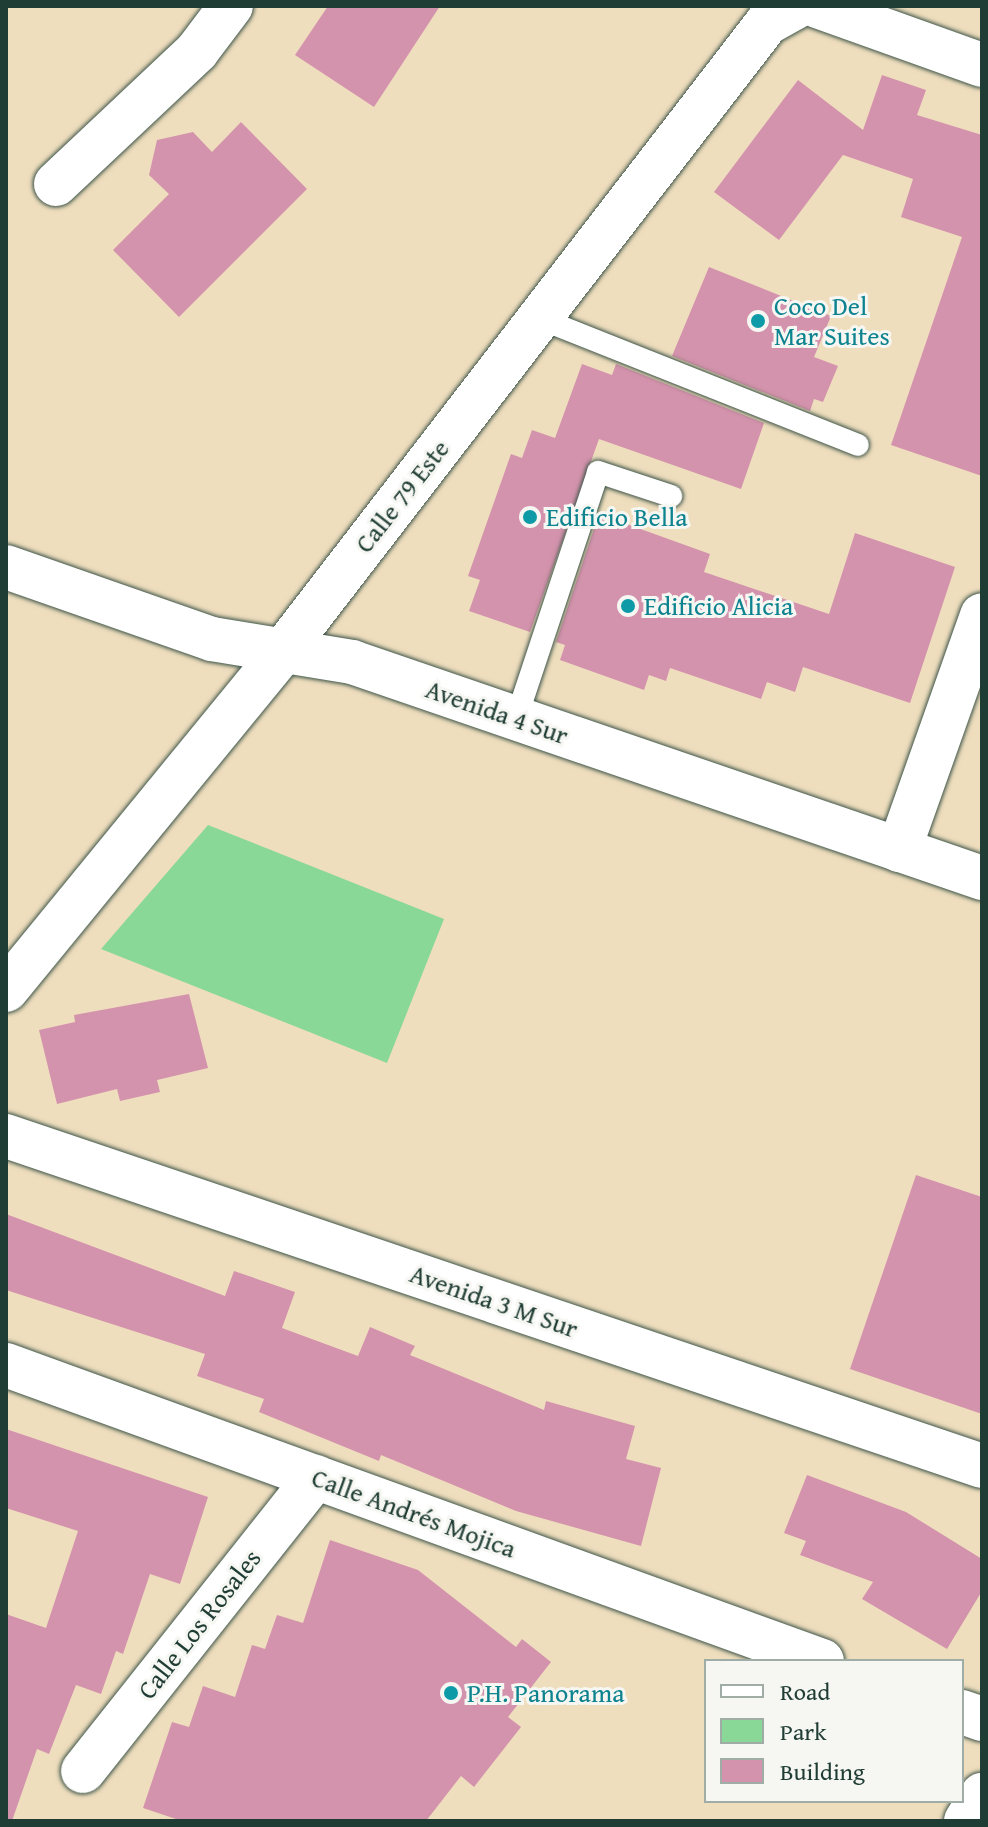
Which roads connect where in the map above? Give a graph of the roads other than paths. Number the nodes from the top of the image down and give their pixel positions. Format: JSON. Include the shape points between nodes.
{"nodes":[{"id":1,"x":231,"y":6,"type":"edge"},
{"id":2,"x":798,"y":6,"type":"edge"},
{"id":3,"x":817,"y":6,"type":"edge"},
{"id":4,"x":982,"y":65,"type":"edge"},
{"id":5,"x":56,"y":184,"type":"dead end"},
{"id":6,"x":539,"y":318,"type":"junction"},
{"id":7,"x":858,"y":445,"type":"dead end"},
{"id":8,"x":671,"y":496,"type":"dead end"},
{"id":9,"x":6,"y":567,"type":"edge"},
{"id":10,"x":982,"y":615,"type":"edge"},
{"id":11,"x":283,"y":651,"type":"junction"},
{"id":12,"x":516,"y":719,"type":"junction"},
{"id":13,"x":899,"y":850,"type":"junction"},
{"id":14,"x":982,"y":878,"type":"edge"},
{"id":15,"x":6,"y":990,"type":"edge"},
{"id":16,"x":6,"y":1136,"type":"edge"},
{"id":17,"x":6,"y":1365,"type":"edge"},
{"id":18,"x":982,"y":1466,"type":"edge"},
{"id":19,"x":316,"y":1477,"type":"junction"},
{"id":20,"x":816,"y":1659,"type":"edge"},
{"id":21,"x":83,"y":1771,"type":"dead end"},
{"id":22,"x":982,"y":1795,"type":"edge"},
{"id":23,"x":966,"y":1821,"type":"edge"}],
"edges":[{"from":1,"to":5,"type":"street","via":[[197,51]]},
{"from":2,"to":6,"type":"street","name":"Calle 79 Este","via":[[767,23]]},
{"from":3,"to":4,"type":"street"},
{"from":6,"to":7,"type":"lane"},
{"from":6,"to":11,"type":"street","name":"Calle 79 Este"},
{"from":8,"to":12,"type":"lane","via":[[598,472]]},
{"from":9,"to":11,"type":"street","name":"Avenida 4 Sur","via":[[212,639]]},
{"from":10,"to":13,"type":"street"},
{"from":11,"to":12,"type":"street","name":"Avenida 4 Sur","via":[[352,662]]},
{"from":11,"to":15,"type":"street","name":"Calle 79 Este"},
{"from":12,"to":13,"type":"street","name":"Avenida 4 Sur"},
{"from":13,"to":14,"type":"street","name":"Avenida 4 Sur"},
{"from":16,"to":18,"type":"street","name":"Avenida 3 M Sur"},
{"from":17,"to":19,"type":"street","name":"Calle Andrés Mojica"},
{"from":19,"to":20,"type":"street","name":"Calle Andrés Mojica"},
{"from":19,"to":21,"type":"street","name":"Calle Los Rosales"},
{"from":22,"to":23,"type":"street"}]}
